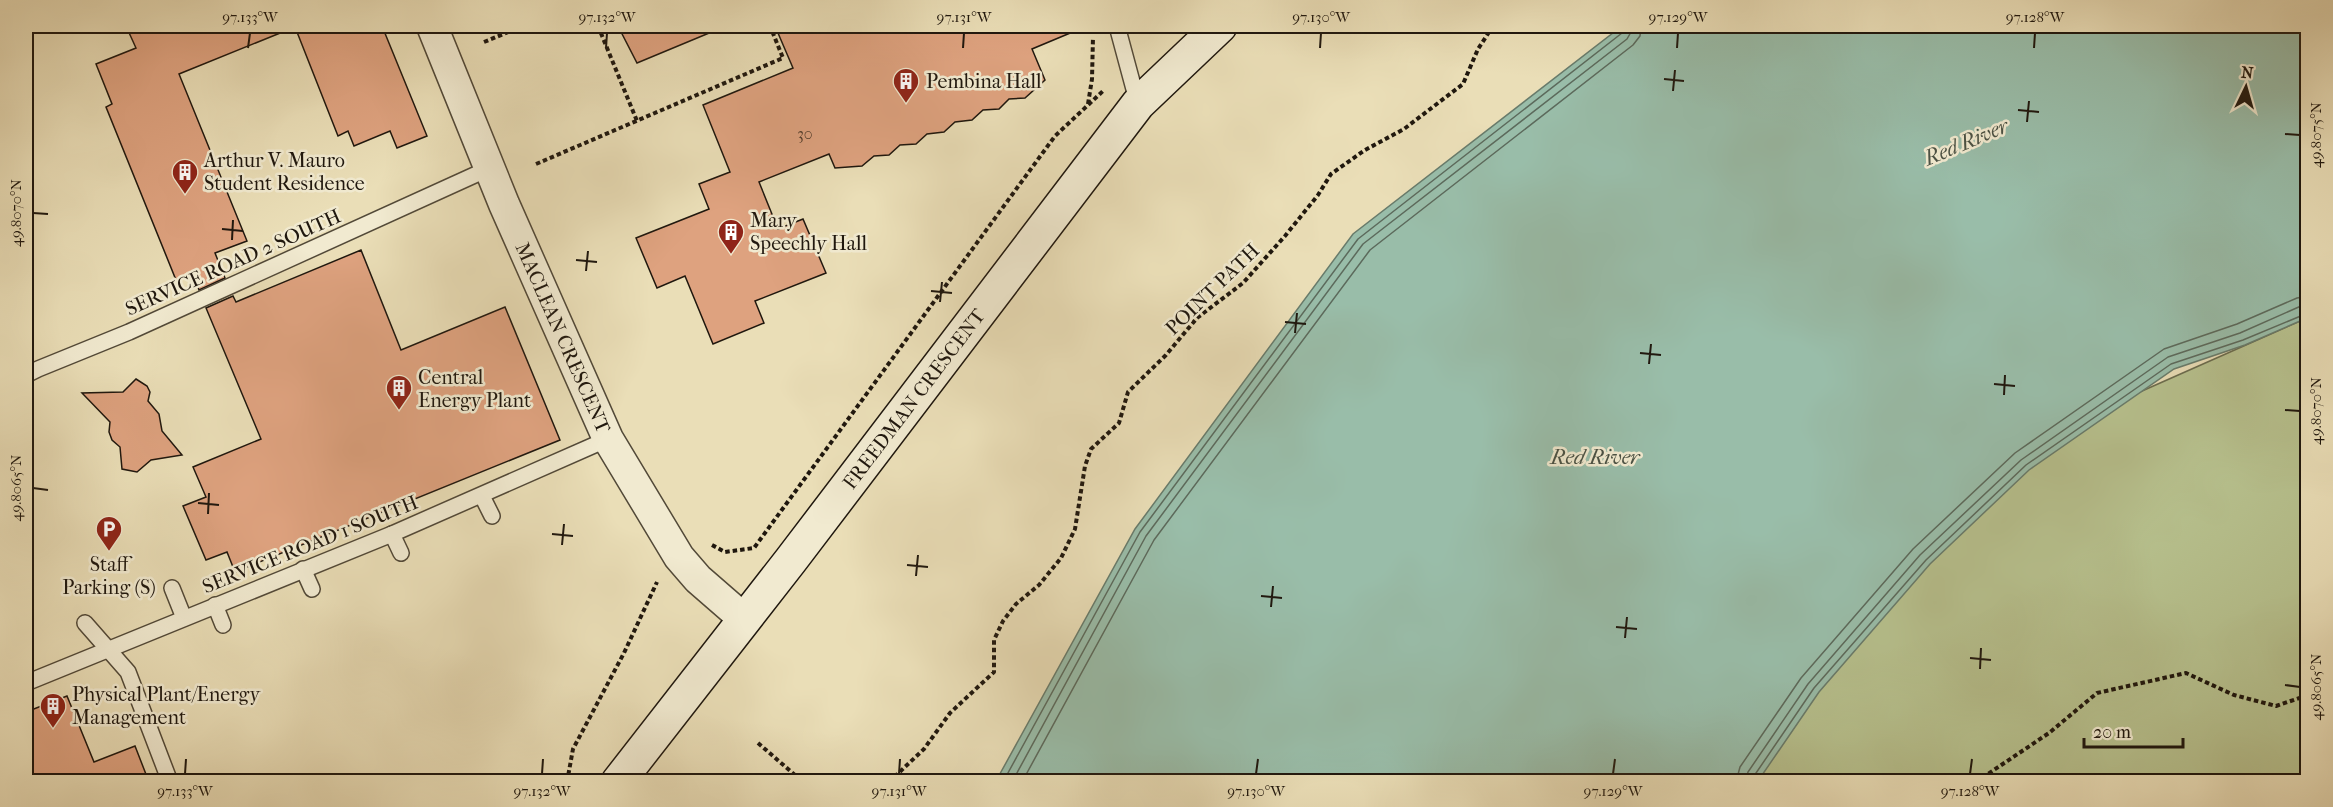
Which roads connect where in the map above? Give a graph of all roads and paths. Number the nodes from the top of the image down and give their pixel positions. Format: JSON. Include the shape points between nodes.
{"nodes":[{"id":1,"x":432,"y":26,"type":"edge"},
{"id":2,"x":523,"y":26,"type":"edge"},
{"id":3,"x":598,"y":26,"type":"edge"},
{"id":4,"x":770,"y":26,"type":"edge"},
{"id":5,"x":1117,"y":26,"type":"edge"},
{"id":6,"x":1153,"y":26,"type":"edge"},
{"id":7,"x":1171,"y":26,"type":"edge"},
{"id":8,"x":1220,"y":26,"type":"edge"},
{"id":9,"x":1493,"y":26,"type":"edge"},
{"id":10,"x":1164,"y":32,"type":"junction"},
{"id":11,"x":1093,"y":36,"type":"dead end"},
{"id":12,"x":484,"y":42,"type":"dead end"},
{"id":13,"x":1128,"y":67,"type":"junction"},
{"id":14,"x":1138,"y":104,"type":"junction"},
{"id":15,"x":1088,"y":105,"type":"junction"},
{"id":16,"x":637,"y":121,"type":"junction"},
{"id":17,"x":536,"y":164,"type":"dead end"},
{"id":18,"x":490,"y":168,"type":"junction"},
{"id":19,"x":26,"y":375,"type":"edge"},
{"id":20,"x":608,"y":439,"type":"junction"},
{"id":21,"x":482,"y":496,"type":"junction"},
{"id":22,"x":492,"y":516,"type":"dead end"},
{"id":23,"x":392,"y":534,"type":"junction"},
{"id":24,"x":708,"y":543,"type":"dead end"},
{"id":25,"x":401,"y":553,"type":"dead end"},
{"id":26,"x":303,"y":569,"type":"junction"},
{"id":27,"x":661,"y":574,"type":"dead end"},
{"id":28,"x":172,"y":588,"type":"dead end"},
{"id":29,"x":312,"y":589,"type":"dead end"},
{"id":30,"x":215,"y":605,"type":"junction"},
{"id":31,"x":184,"y":618,"type":"junction"},
{"id":32,"x":744,"y":618,"type":"junction"},
{"id":33,"x":85,"y":623,"type":"dead end"},
{"id":34,"x":223,"y":625,"type":"dead end"},
{"id":35,"x":107,"y":650,"type":"junction"},
{"id":36,"x":26,"y":683,"type":"edge"},
{"id":37,"x":2307,"y":695,"type":"edge"},
{"id":38,"x":758,"y":743,"type":"dead end"},
{"id":39,"x":622,"y":779,"type":"edge"},
{"id":40,"x":170,"y":782,"type":"edge"},
{"id":41,"x":567,"y":782,"type":"edge"},
{"id":42,"x":803,"y":782,"type":"edge"},
{"id":43,"x":889,"y":782,"type":"edge"},
{"id":44,"x":1976,"y":782,"type":"edge"}],
"edges":[{"from":1,"to":18,"type":"street","name":"MACLEAN CRESCENT"},
{"from":2,"to":12,"type":"path"},
{"from":3,"to":16,"type":"path"},
{"from":4,"to":16,"type":"path","via":[[783,58]]},
{"from":5,"to":13,"type":"lane"},
{"from":6,"to":10,"type":"path"},
{"from":7,"to":10,"type":"path"},
{"from":8,"to":14,"type":"street","name":"FREEDMAN CRESCENT"},
{"from":9,"to":43,"type":"path","name":"POINT PATH","via":[[1463,84],[1404,129],[1330,174],[1318,195],[1244,283],[1197,318],[1128,392],[1119,423],[1091,449],[1075,529],[1061,558],[1002,621],[994,640],[994,672],[950,713],[924,749]]},
{"from":10,"to":13,"type":"path"},
{"from":11,"to":15,"type":"path"},
{"from":13,"to":14,"type":"lane"},
{"from":13,"to":15,"type":"path"},
{"from":14,"to":32,"type":"street","name":"FREEDMAN CRESCENT"},
{"from":15,"to":24,"type":"path","via":[[1055,136],[754,548],[725,552]]},
{"from":16,"to":17,"type":"path"},
{"from":18,"to":19,"type":"lane","name":"SERVICE ROAD 2 SOUTH"},
{"from":18,"to":20,"type":"street","name":"MACLEAN CRESCENT"},
{"from":20,"to":21,"type":"lane","name":"SERVICE ROAD 1 SOUTH"},
{"from":20,"to":32,"type":"street","name":"MACLEAN CRESCENT","via":[[679,556],[698,579]]},
{"from":21,"to":22,"type":"lane"},
{"from":21,"to":23,"type":"lane","name":"SERVICE ROAD 1 SOUTH"},
{"from":23,"to":25,"type":"lane"},
{"from":23,"to":26,"type":"lane","name":"SERVICE ROAD 1 SOUTH"},
{"from":26,"to":29,"type":"lane"},
{"from":26,"to":30,"type":"lane","name":"SERVICE ROAD 1 SOUTH"},
{"from":27,"to":41,"type":"path","via":[[573,749]]},
{"from":28,"to":31,"type":"lane"},
{"from":30,"to":31,"type":"lane","name":"SERVICE ROAD 1 SOUTH"},
{"from":30,"to":34,"type":"lane"},
{"from":31,"to":35,"type":"lane","name":"SERVICE ROAD 1 SOUTH"},
{"from":32,"to":39,"type":"street","name":"FREEDMAN CRESCENT"},
{"from":33,"to":35,"type":"lane"},
{"from":35,"to":36,"type":"lane","name":"SERVICE ROAD 1 SOUTH"},
{"from":35,"to":40,"type":"lane","via":[[128,672]]},
{"from":37,"to":44,"type":"path","via":[[2276,706],[2234,695],[2186,674],[2097,693],[2049,733]]},
{"from":38,"to":42,"type":"path"}]}
